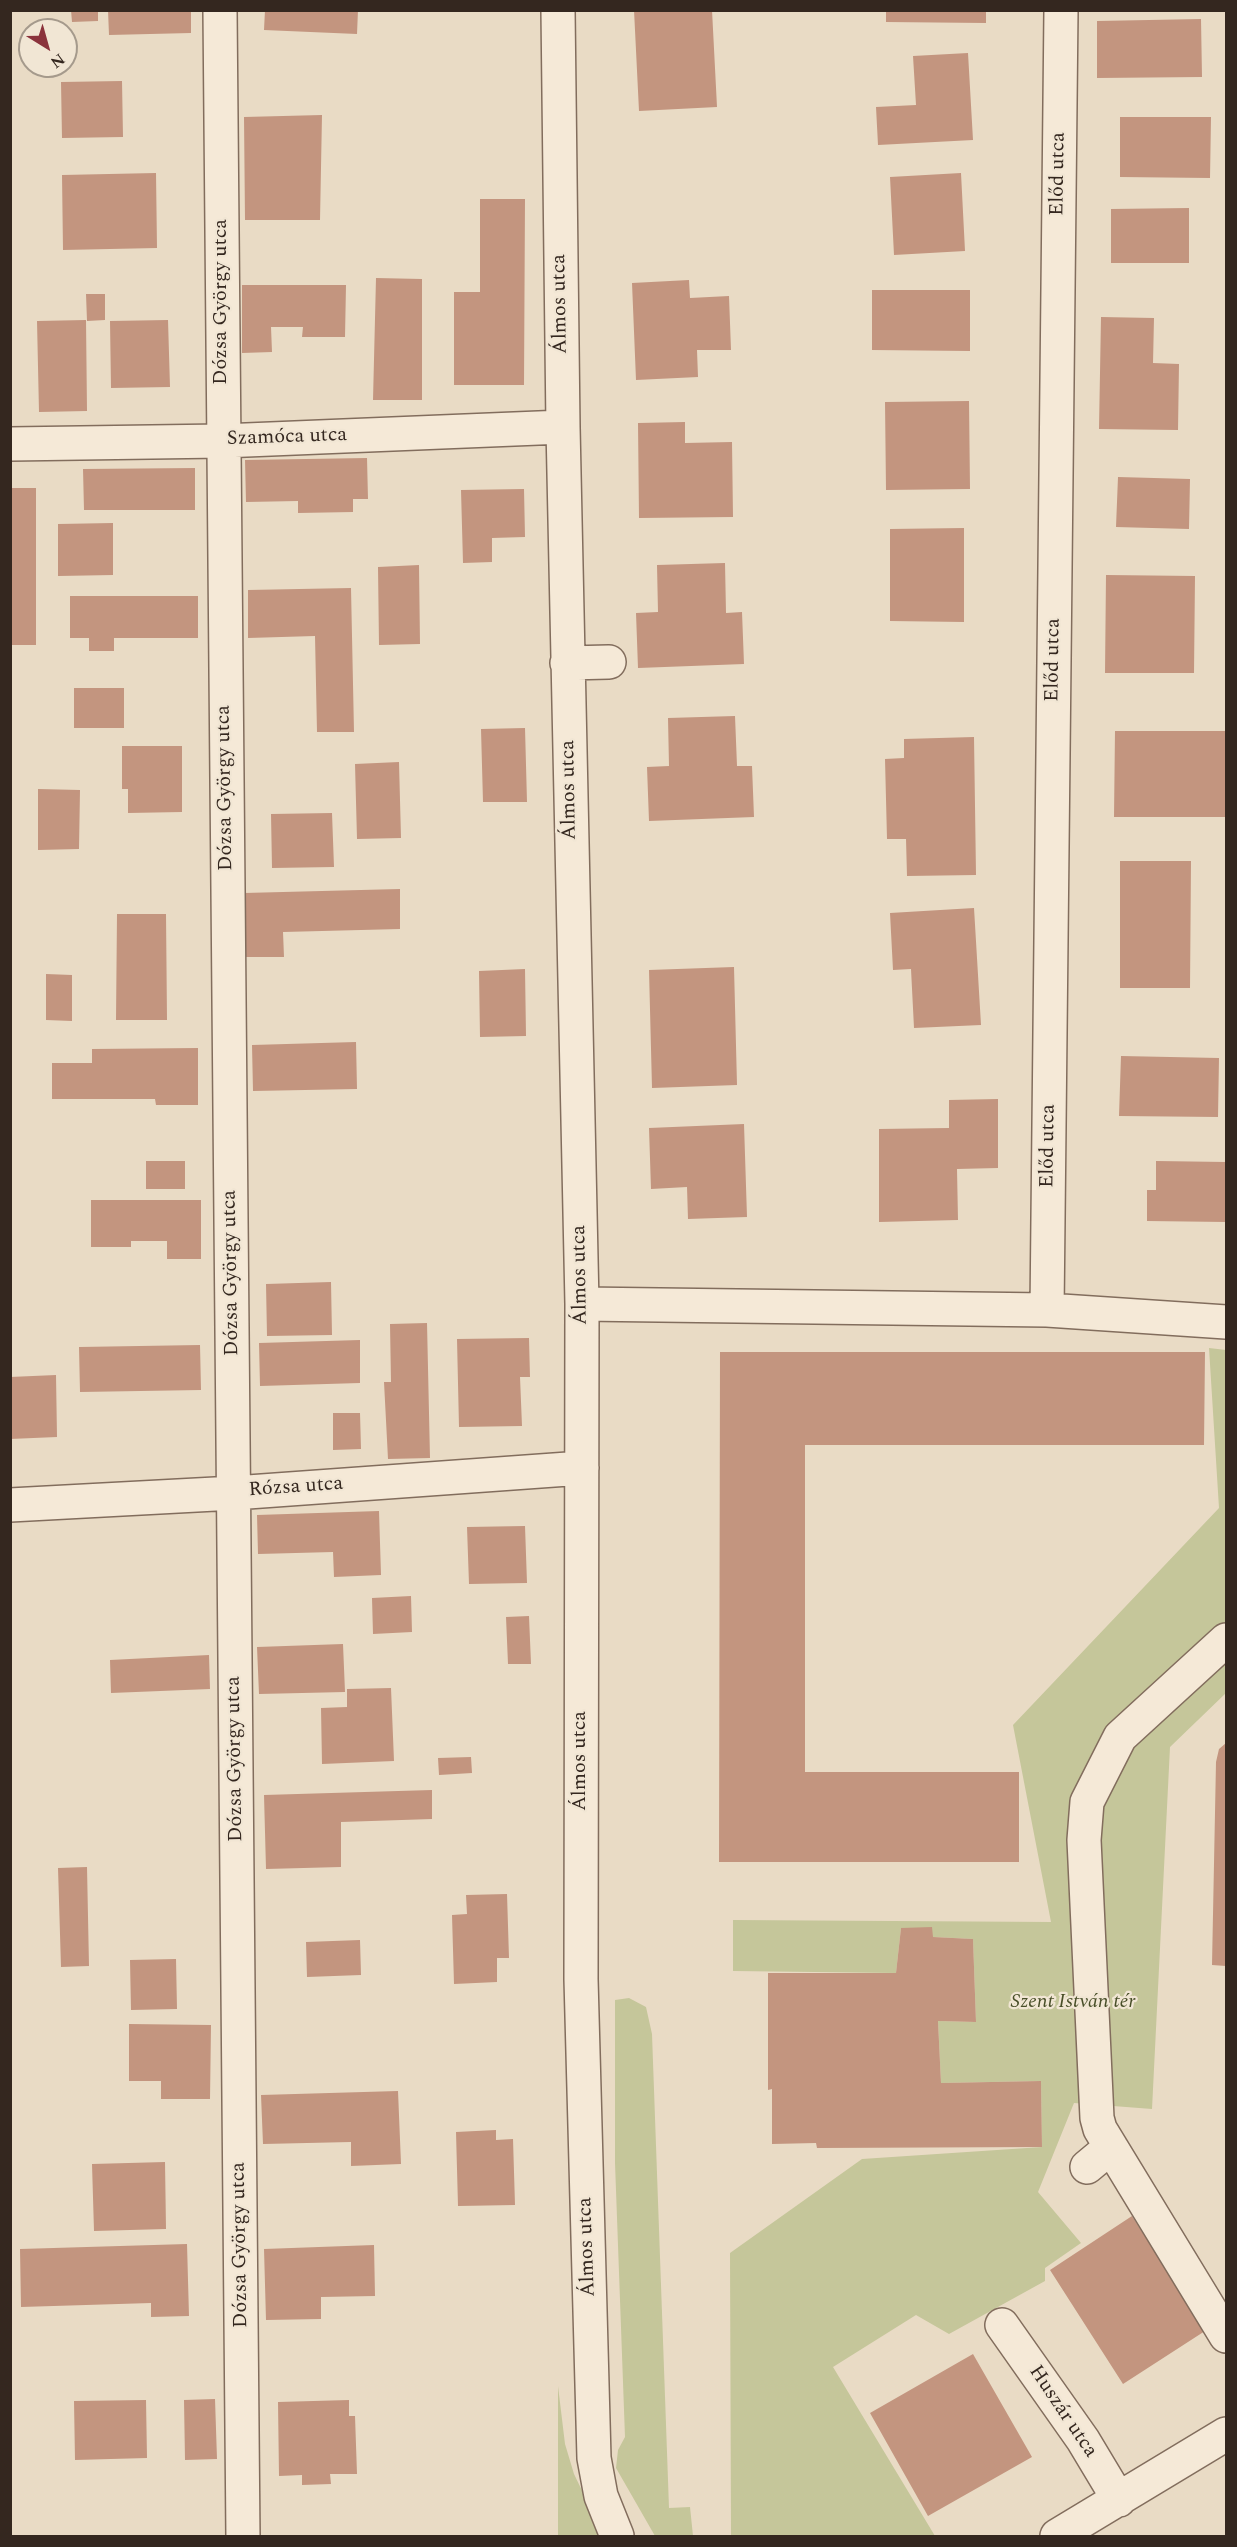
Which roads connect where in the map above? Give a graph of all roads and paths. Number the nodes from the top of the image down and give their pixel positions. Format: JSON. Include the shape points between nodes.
{"nodes":[{"id":1,"x":220,"y":10,"type":"edge"},
{"id":2,"x":558,"y":10,"type":"edge"},
{"id":3,"x":1061,"y":10,"type":"edge"},
{"id":4,"x":563,"y":428,"type":"junction"},
{"id":5,"x":222,"y":441,"type":"junction"},
{"id":6,"x":10,"y":444,"type":"edge"},
{"id":7,"x":609,"y":662,"type":"dead end"},
{"id":8,"x":567,"y":663,"type":"junction"},
{"id":9,"x":582,"y":1304,"type":"junction"},
{"id":10,"x":1047,"y":1310,"type":"junction"},
{"id":11,"x":1227,"y":1322,"type":"edge"},
{"id":12,"x":582,"y":1468,"type":"junction"},
{"id":13,"x":234,"y":1493,"type":"junction"},
{"id":14,"x":10,"y":1505,"type":"edge"},
{"id":15,"x":1227,"y":1640,"type":"edge"},
{"id":16,"x":1002,"y":2325,"type":"dead end"},
{"id":17,"x":1227,"y":2336,"type":"edge"},
{"id":18,"x":1227,"y":2434,"type":"edge"},
{"id":19,"x":1119,"y":2500,"type":"junction"},
{"id":20,"x":243,"y":2536,"type":"edge"},
{"id":21,"x":617,"y":2536,"type":"edge"},
{"id":22,"x":1057,"y":2536,"type":"edge"}],
"edges":[{"from":1,"to":5,"type":"street","name":"Dózsa György utca"},
{"from":2,"to":4,"type":"street","name":"Álmos utca"},
{"from":3,"to":10,"type":"street","name":"Előd utca"},
{"from":4,"to":5,"type":"street","name":"Szamóca utca"},
{"from":4,"to":8,"type":"street","name":"Álmos utca"},
{"from":5,"to":6,"type":"street","name":"Szamóca utca"},
{"from":5,"to":13,"type":"street","name":"Dózsa György utca"},
{"from":7,"to":8,"type":"street"},
{"from":8,"to":9,"type":"street","name":"Álmos utca"},
{"from":9,"to":10,"type":"street"},
{"from":9,"to":12,"type":"street","name":"Álmos utca"},
{"from":10,"to":11,"type":"street"},
{"from":12,"to":13,"type":"street","name":"Rózsa utca"},
{"from":12,"to":21,"type":"street","name":"Álmos utca","via":[[581,1979],[594,2458],[601,2496]]},
{"from":13,"to":14,"type":"street","name":"Rózsa utca"},
{"from":13,"to":20,"type":"street","name":"Dózsa György utca"},
{"from":15,"to":17,"type":"street","via":[[1120,1737],[1087,1802],[1084,1840],[1100,2148]]},
{"from":16,"to":19,"type":"street","name":"Huszár utca","via":[[1083,2440]]},
{"from":18,"to":19,"type":"street"},
{"from":19,"to":22,"type":"street"}]}
